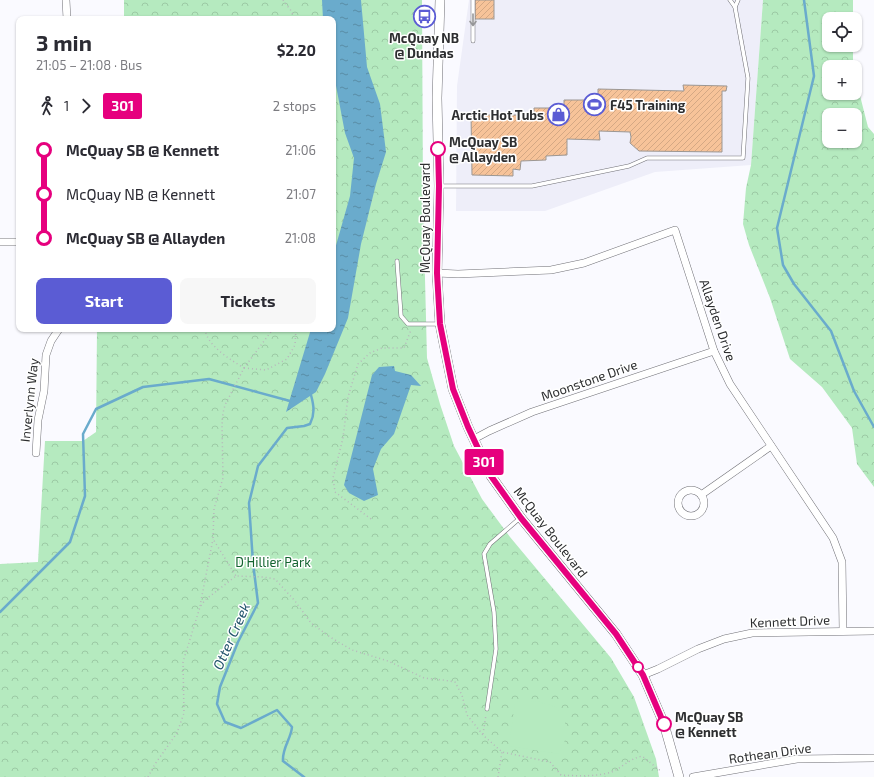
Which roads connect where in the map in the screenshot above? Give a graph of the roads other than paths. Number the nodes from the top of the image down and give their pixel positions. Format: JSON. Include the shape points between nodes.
{"nodes":[{"id":1,"x":66,"y":0,"type":"edge"},
{"id":2,"x":440,"y":0,"type":"edge"},
{"id":3,"x":473,"y":0,"type":"edge"},
{"id":4,"x":730,"y":0,"type":"edge"},
{"id":5,"x":738,"y":0,"type":"edge"},
{"id":6,"x":735,"y":7,"type":"junction"},
{"id":7,"x":67,"y":16,"type":"edge"},
{"id":8,"x":473,"y":41,"type":"dead end"},
{"id":9,"x":439,"y":186,"type":"junction"},
{"id":10,"x":0,"y":242,"type":"edge"},
{"id":11,"x":16,"y":242,"type":"edge"},
{"id":12,"x":397,"y":261,"type":"dead end"},
{"id":13,"x":437,"y":273,"type":"junction"},
{"id":14,"x":440,"y":324,"type":"junction"},
{"id":15,"x":57,"y":332,"type":"edge"},
{"id":16,"x":714,"y":351,"type":"junction"},
{"id":17,"x":474,"y":439,"type":"junction"},
{"id":18,"x":771,"y":446,"type":"junction"},
{"id":19,"x":36,"y":453,"type":"dead end"},
{"id":20,"x":701,"y":495,"type":"dead end"},
{"id":21,"x":521,"y":518,"type":"junction"},
{"id":22,"x":843,"y":631,"type":"junction"},
{"id":23,"x":874,"y":631,"type":"edge"},
{"id":24,"x":643,"y":675,"type":"junction"},
{"id":25,"x":487,"y":709,"type":"road end"},
{"id":26,"x":874,"y":758,"type":"edge"},
{"id":27,"x":679,"y":777,"type":"edge"},
{"id":28,"x":693,"y":777,"type":"edge"}],
"edges":[{"from":1,"to":7,"type":"street"},
{"from":2,"to":9,"type":"street","name":"McQuay Boulevard","via":[[437,98]]},
{"from":3,"to":8,"type":"lane","one_way":true},
{"from":4,"to":6,"type":"lane"},
{"from":5,"to":6,"type":"lane"},
{"from":6,"to":9,"type":"lane","via":[[748,78],[743,158],[647,158],[629,166],[532,186]]},
{"from":9,"to":13,"type":"street","name":"McQuay Boulevard"},
{"from":10,"to":11,"type":"street"},
{"from":12,"to":14,"type":"lane","via":[[401,316],[408,324]]},
{"from":13,"to":14,"type":"street","name":"McQuay Boulevard"},
{"from":13,"to":16,"type":"street","name":"Allayden Drive","via":[[551,270],[584,263],[675,230]]},
{"from":14,"to":17,"type":"street","name":"McQuay Boulevard","via":[[453,389]]},
{"from":15,"to":19,"type":"street","name":"Inverlynn Way","via":[[46,355]]},
{"from":16,"to":17,"type":"street","name":"Moonstone Drive","via":[[532,412]]},
{"from":16,"to":18,"type":"street","name":"Allayden Drive","via":[[730,384]]},
{"from":17,"to":21,"type":"street","name":"McQuay Boulevard","via":[[491,476]]},
{"from":18,"to":20,"type":"street"},
{"from":18,"to":22,"type":"street","name":"Allayden Drive","via":[[833,538],[842,562]]},
{"from":21,"to":24,"type":"street","name":"McQuay Boulevard","via":[[616,634]]},
{"from":21,"to":25,"type":"lane","via":[[490,544],[484,554],[494,612],[496,649]]},
{"from":22,"to":23,"type":"street","name":"Kennett Drive"},
{"from":22,"to":24,"type":"street","name":"Kennett Drive","via":[[752,632],[698,649]]},
{"from":24,"to":27,"type":"street","name":"McQuay Boulevard","via":[[664,724]]},
{"from":26,"to":28,"type":"street","name":"Rothean Drive","via":[[796,759]]}]}
